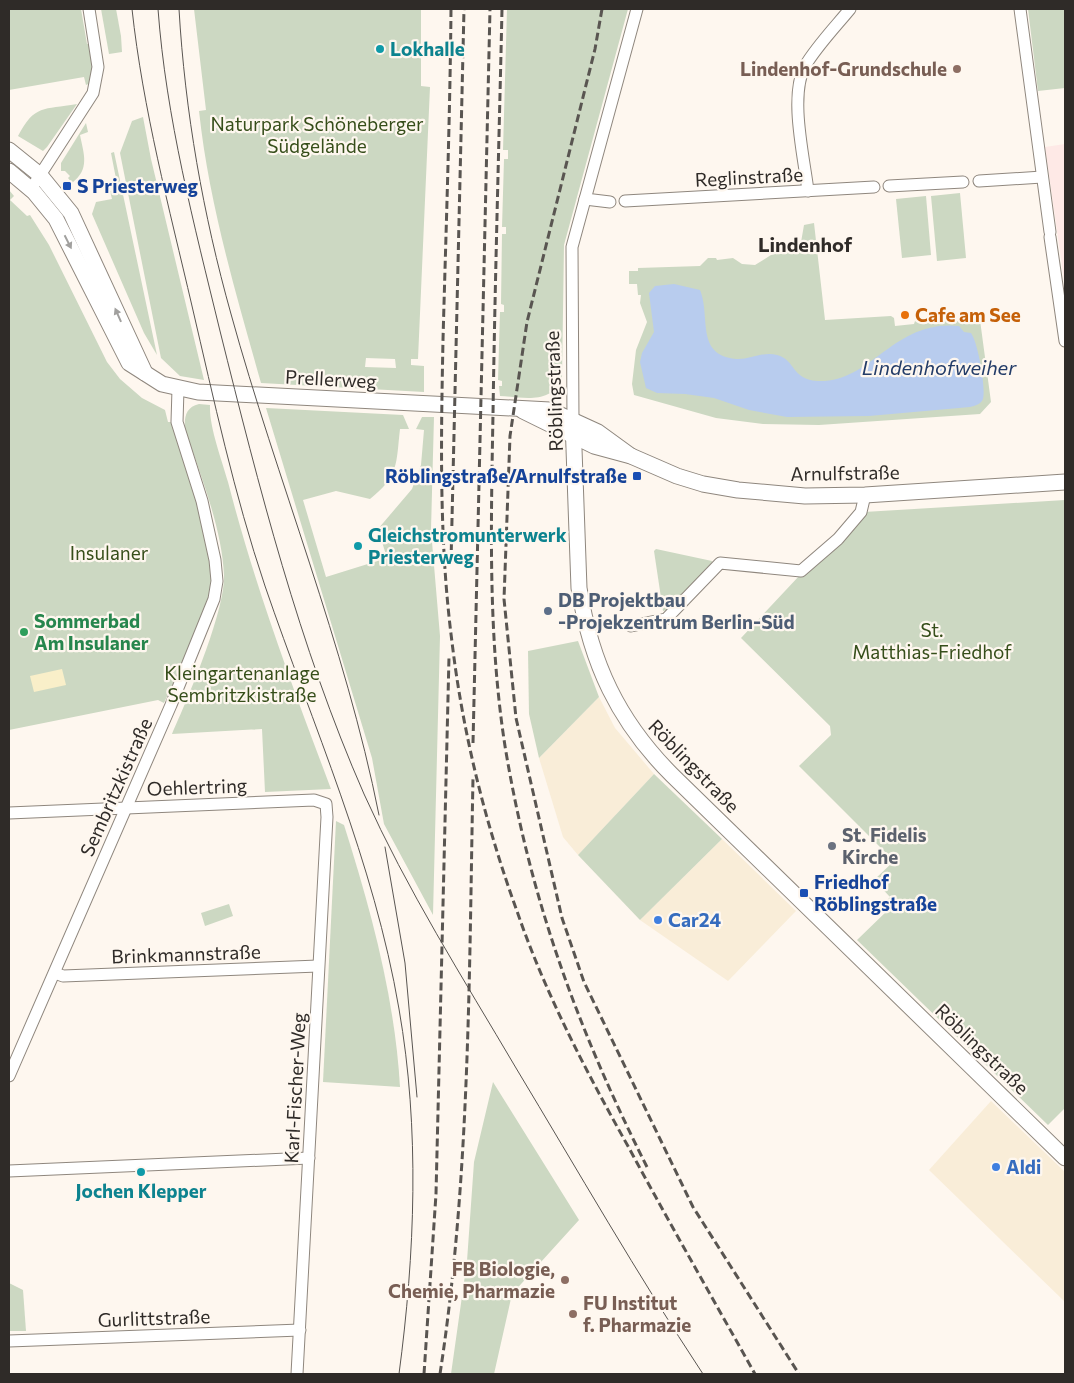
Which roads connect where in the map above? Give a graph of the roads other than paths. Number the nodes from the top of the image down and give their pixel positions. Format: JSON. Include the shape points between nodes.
{"nodes":[{"id":1,"x":89,"y":9,"type":"edge"},
{"id":2,"x":636,"y":9,"type":"edge"},
{"id":3,"x":850,"y":9,"type":"edge"},
{"id":4,"x":1020,"y":9,"type":"edge"},
{"id":5,"x":9,"y":150,"type":"edge"},
{"id":6,"x":9,"y":171,"type":"edge"},
{"id":7,"x":40,"y":175,"type":"junction"},
{"id":8,"x":1042,"y":177,"type":"junction"},
{"id":9,"x":979,"y":181,"type":"dead end"},
{"id":10,"x":963,"y":182,"type":"dead end"},
{"id":11,"x":890,"y":186,"type":"dead end"},
{"id":12,"x":874,"y":187,"type":"dead end"},
{"id":13,"x":30,"y":189,"type":"junction"},
{"id":14,"x":808,"y":191,"type":"junction"},
{"id":15,"x":585,"y":200,"type":"junction"},
{"id":16,"x":625,"y":201,"type":"dead end"},
{"id":17,"x":610,"y":202,"type":"dead end"},
{"id":18,"x":1065,"y":341,"type":"edge"},
{"id":19,"x":146,"y":373,"type":"junction"},
{"id":20,"x":178,"y":389,"type":"junction"},
{"id":21,"x":520,"y":410,"type":"junction"},
{"id":22,"x":573,"y":421,"type":"junction"},
{"id":23,"x":574,"y":437,"type":"junction"},
{"id":24,"x":631,"y":456,"type":"junction"},
{"id":25,"x":1065,"y":482,"type":"edge"},
{"id":26,"x":865,"y":495,"type":"junction"},
{"id":27,"x":632,"y":626,"type":"dead end"},
{"id":28,"x":326,"y":804,"type":"joint"},
{"id":29,"x":126,"y":808,"type":"junction"},
{"id":30,"x":9,"y":813,"type":"edge"},
{"id":31,"x":318,"y":966,"type":"junction"},
{"id":32,"x":55,"y":973,"type":"junction"},
{"id":33,"x":9,"y":1076,"type":"edge"},
{"id":34,"x":309,"y":1158,"type":"junction"},
{"id":35,"x":1065,"y":1158,"type":"edge"},
{"id":36,"x":9,"y":1170,"type":"edge"},
{"id":37,"x":300,"y":1330,"type":"junction"},
{"id":38,"x":9,"y":1341,"type":"edge"},
{"id":39,"x":297,"y":1374,"type":"edge"}],
"edges":[{"from":1,"to":7,"type":"street","via":[[98,66],[93,93]]},
{"from":2,"to":15,"type":"street","name":"Röblingstraße"},
{"from":3,"to":14,"type":"street","via":[[806,66],[799,82],[798,104]]},
{"from":4,"to":8,"type":"street"},
{"from":5,"to":7,"type":"main road"},
{"from":6,"to":13,"type":"main road","name":"Prellerweg"},
{"from":7,"to":13,"type":"street"},
{"from":19,"to":7,"type":"main road","one_way":true,"via":[[76,221]]},
{"from":8,"to":9,"type":"street"},
{"from":8,"to":18,"type":"street"},
{"from":10,"to":11,"type":"street"},
{"from":12,"to":14,"type":"street","name":"Reglinstraße"},
{"from":13,"to":19,"type":"main road","name":"Prellerweg","one_way":true,"via":[[51,212],[65,235],[124,355]]},
{"from":14,"to":16,"type":"street","name":"Reglinstraße"},
{"from":15,"to":17,"type":"street"},
{"from":15,"to":22,"type":"street","name":"Röblingstraße","via":[[572,247]]},
{"from":19,"to":20,"type":"main road","name":"Prellerweg","via":[[162,384]]},
{"from":20,"to":21,"type":"main road","name":"Prellerweg"},
{"from":20,"to":29,"type":"street","name":"Sembritzkistraße","via":[[177,422],[210,531],[216,590],[208,616]]},
{"from":21,"to":22,"type":"main road","name":"Prellerweg","via":[[550,410]]},
{"from":21,"to":23,"type":"main road","name":"Prellerweg"},
{"from":22,"to":23,"type":"main road","name":"Röblingstraße"},
{"from":22,"to":24,"type":"main road","name":"Arnulfstraße","via":[[598,432]]},
{"from":23,"to":24,"type":"main road","name":"Arnulfstraße"},
{"from":23,"to":35,"type":"main road","name":"Röblingstraße","via":[[579,588],[583,612],[608,688],[635,735],[668,771]]},
{"from":24,"to":26,"type":"main road","name":"Arnulfstraße","via":[[677,476],[738,490],[805,496]]},
{"from":25,"to":26,"type":"main road","name":"Arnulfstraße"},
{"from":26,"to":27,"type":"street","via":[[861,512],[838,539],[801,571],[720,563],[666,619]]},
{"from":28,"to":29,"type":"street","name":"Oehlertring","via":[[314,800]]},
{"from":28,"to":31,"type":"street","name":"Karl-Fischer-Weg"},
{"from":29,"to":30,"type":"street","name":"Oehlertring"},
{"from":29,"to":32,"type":"street","name":"Sembritzkistraße"},
{"from":31,"to":32,"type":"street","name":"Brinkmannstraße","via":[[63,976]]},
{"from":31,"to":34,"type":"street","name":"Karl-Fischer-Weg"},
{"from":32,"to":33,"type":"street","name":"Sembritzkistraße"},
{"from":34,"to":36,"type":"street"},
{"from":34,"to":37,"type":"street","name":"Karl-Fischer-Weg"},
{"from":37,"to":38,"type":"street","name":"Gurlittstraße"},
{"from":37,"to":39,"type":"street","name":"Karl-Fischer-Weg"}]}
